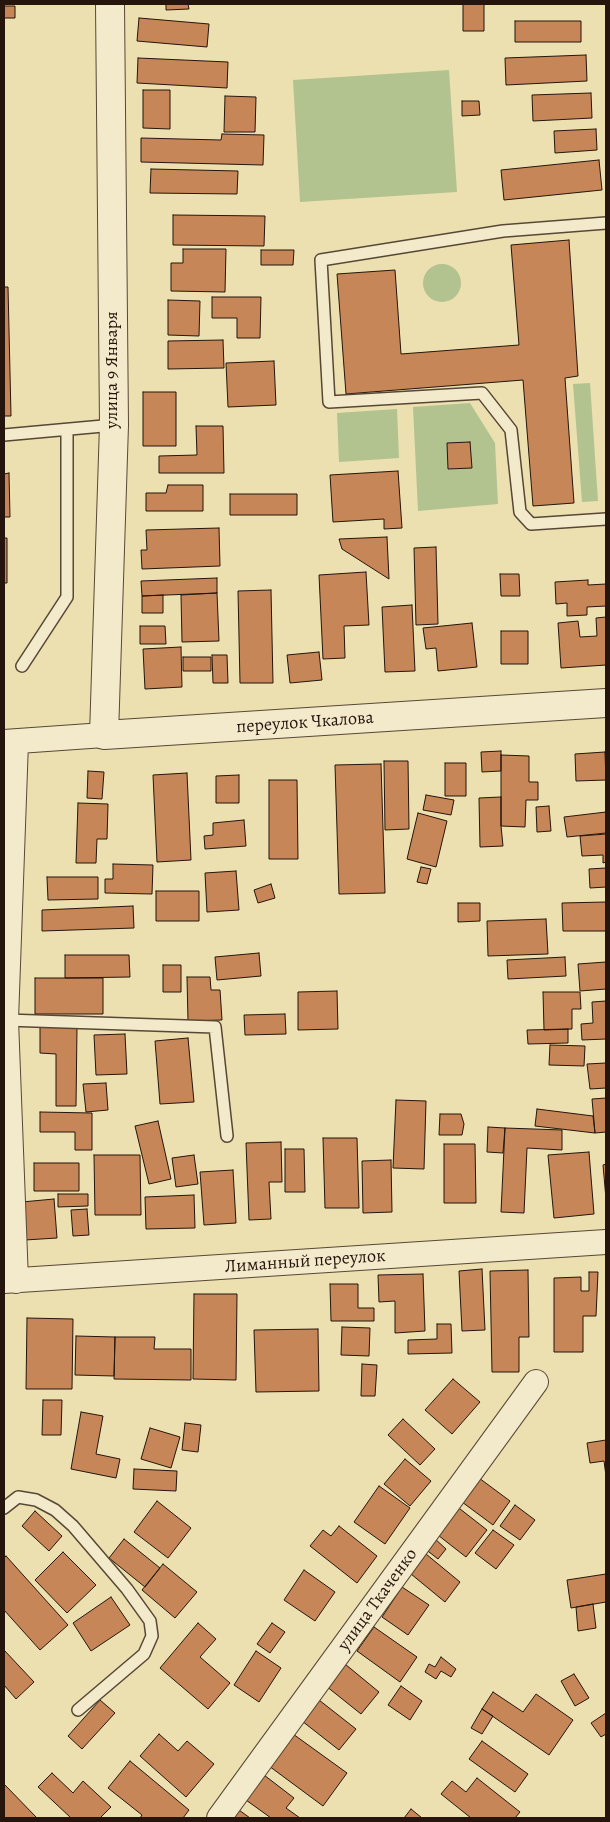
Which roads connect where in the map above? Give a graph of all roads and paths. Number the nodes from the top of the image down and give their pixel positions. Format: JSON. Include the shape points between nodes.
{"nodes":[{"id":1,"x":110,"y":4,"type":"edge"},
{"id":2,"x":606,"y":223,"type":"edge"},
{"id":3,"x":114,"y":425,"type":"junction"},
{"id":4,"x":67,"y":430,"type":"junction"},
{"id":5,"x":4,"y":436,"type":"edge"},
{"id":6,"x":606,"y":518,"type":"edge"},
{"id":7,"x":22,"y":666,"type":"dead end"},
{"id":8,"x":606,"y":704,"type":"edge"},
{"id":9,"x":104,"y":735,"type":"junction"},
{"id":10,"x":10,"y":742,"type":"edge"},
{"id":11,"x":6,"y":1020,"type":"junction"},
{"id":12,"x":227,"y":1136,"type":"dead end"},
{"id":13,"x":606,"y":1242,"type":"edge"},
{"id":14,"x":10,"y":1281,"type":"edge"},
{"id":15,"x":536,"y":1382,"type":"dead end"},
{"id":16,"x":4,"y":1508,"type":"edge"},
{"id":17,"x":78,"y":1710,"type":"dead end"},
{"id":18,"x":219,"y":1818,"type":"edge"}],
"edges":[{"from":1,"to":3,"type":"street","name":"улица 9 Января"},
{"from":2,"to":6,"type":"lane","via":[[503,231],[321,260],[329,402],[482,393],[512,430],[520,512],[531,524]]},
{"from":3,"to":4,"type":"lane"},
{"from":3,"to":9,"type":"street","name":"улица 9 Января"},
{"from":4,"to":5,"type":"lane"},
{"from":4,"to":7,"type":"lane","via":[[67,598]]},
{"from":8,"to":9,"type":"street","name":"переулок Чкалова"},
{"from":9,"to":10,"type":"street","name":"переулок Чкалова"},
{"from":10,"to":11,"type":"street"},
{"from":11,"to":12,"type":"lane","via":[[215,1027]]},
{"from":11,"to":14,"type":"street"},
{"from":13,"to":14,"type":"street","name":"Лиманный переулок"},
{"from":15,"to":18,"type":"street","name":"улица Ткаченко"},
{"from":16,"to":17,"type":"lane","via":[[18,1497],[36,1500],[55,1510],[73,1526],[127,1589],[150,1621],[152,1636],[144,1654]]}]}
